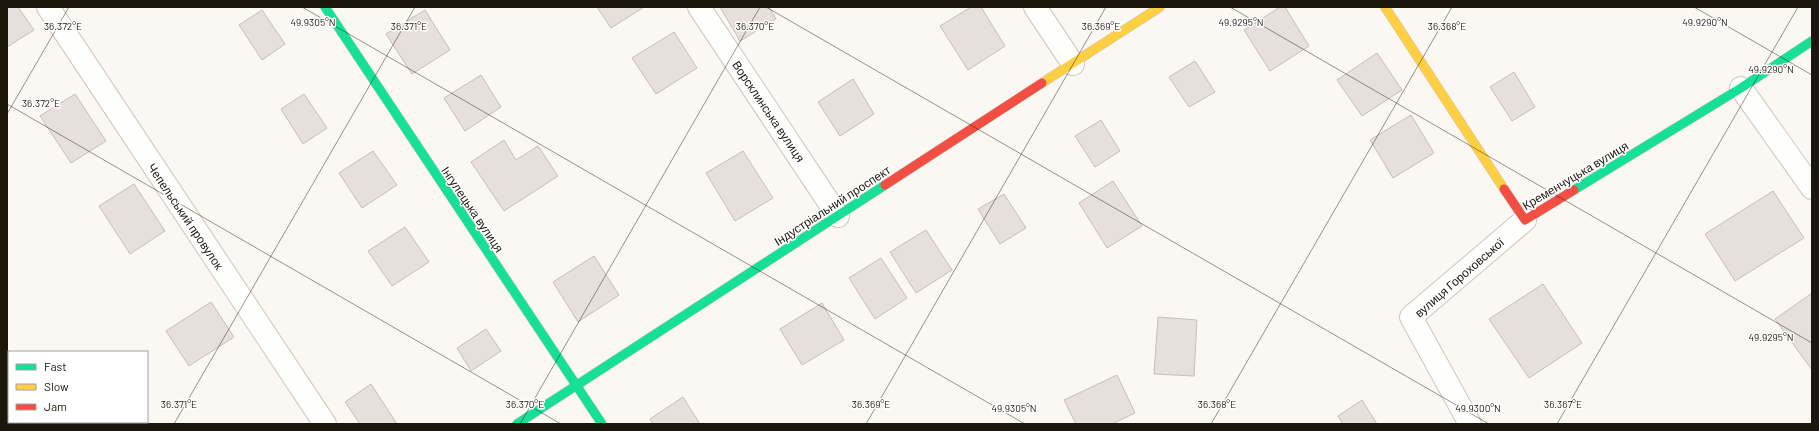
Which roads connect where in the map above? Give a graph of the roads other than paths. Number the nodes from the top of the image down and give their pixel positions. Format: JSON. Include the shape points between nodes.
{"nodes":[{"id":1,"x":48,"y":7,"type":"edge"},
{"id":2,"x":325,"y":7,"type":"edge"},
{"id":3,"x":700,"y":7,"type":"edge"},
{"id":4,"x":1035,"y":7,"type":"edge"},
{"id":5,"x":1160,"y":7,"type":"edge"},
{"id":6,"x":1385,"y":7,"type":"edge"},
{"id":7,"x":1812,"y":41,"type":"edge"},
{"id":8,"x":1073,"y":64,"type":"junction"},
{"id":9,"x":1741,"y":88,"type":"junction"},
{"id":10,"x":1812,"y":188,"type":"edge"},
{"id":11,"x":838,"y":216,"type":"junction"},
{"id":12,"x":1525,"y":220,"type":"junction"},
{"id":13,"x":577,"y":386,"type":"junction"},
{"id":14,"x":325,"y":424,"type":"edge"},
{"id":15,"x":517,"y":424,"type":"edge"},
{"id":16,"x":602,"y":424,"type":"edge"},
{"id":17,"x":1470,"y":424,"type":"edge"}],
"edges":[{"from":1,"to":14,"type":"street","name":"Чепельський провулок"},
{"from":2,"to":13,"type":"street","name":"Інгулецька вулиця"},
{"from":3,"to":11,"type":"street","name":"Ворсклинська вулиця"},
{"from":4,"to":8,"type":"street"},
{"from":5,"to":8,"type":"street","name":"Індустріальний проспект"},
{"from":6,"to":12,"type":"street","name":"Кременчуцька вулиця"},
{"from":7,"to":9,"type":"street","name":"Кременчуцька вулиця"},
{"from":8,"to":11,"type":"street","name":"Індустріальний проспект"},
{"from":9,"to":10,"type":"street"},
{"from":9,"to":12,"type":"street","name":"Кременчуцька вулиця"},
{"from":11,"to":13,"type":"street","name":"Індустріальний проспект"},
{"from":12,"to":17,"type":"street","name":"вулиця Гороховської","via":[[1411,317]]},
{"from":13,"to":15,"type":"street","name":"Індустріальний проспект"},
{"from":13,"to":16,"type":"street","name":"Інгулецька вулиця"}]}
